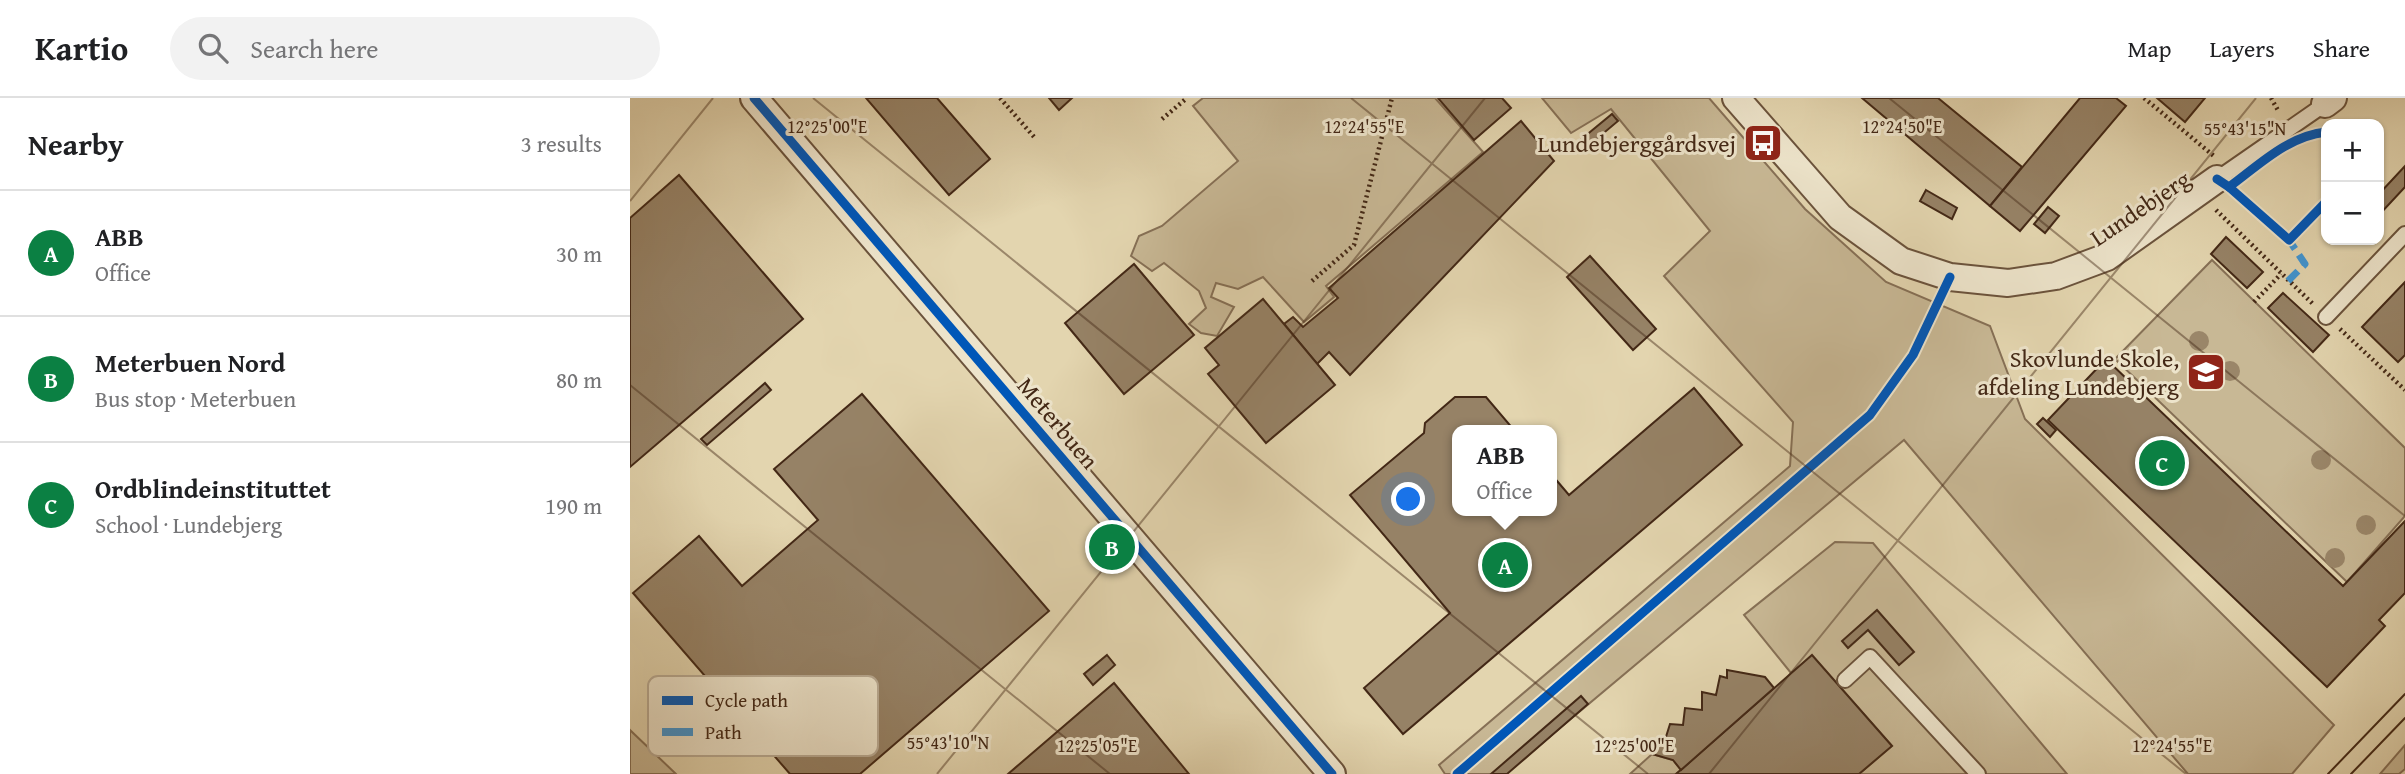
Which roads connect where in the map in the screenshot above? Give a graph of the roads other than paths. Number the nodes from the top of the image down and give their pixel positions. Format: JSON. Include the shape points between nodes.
{"nodes":[{"id":1,"x":754,"y":98,"type":"edge"},
{"id":2,"x":1736,"y":98,"type":"edge"},
{"id":3,"x":2329,"y":101,"type":"edge"},
{"id":4,"x":2215,"y":180,"type":"joint"},
{"id":5,"x":2405,"y":234,"type":"edge"},
{"id":6,"x":2326,"y":317,"type":"road end"},
{"id":7,"x":1845,"y":680,"type":"dead end"},
{"id":8,"x":1332,"y":774,"type":"edge"},
{"id":9,"x":1978,"y":774,"type":"edge"}],
"edges":[{"from":1,"to":8,"type":"street","name":"Meterbuen"},
{"from":2,"to":4,"type":"street","name":"Lundebjerg","via":[[1840,217],[1901,261],[1950,277],[2008,283],[2056,276],[2107,257]]},
{"from":3,"to":4,"type":"lane"},
{"from":5,"to":6,"type":"lane"},
{"from":7,"to":9,"type":"lane","via":[[1870,657]]}]}
